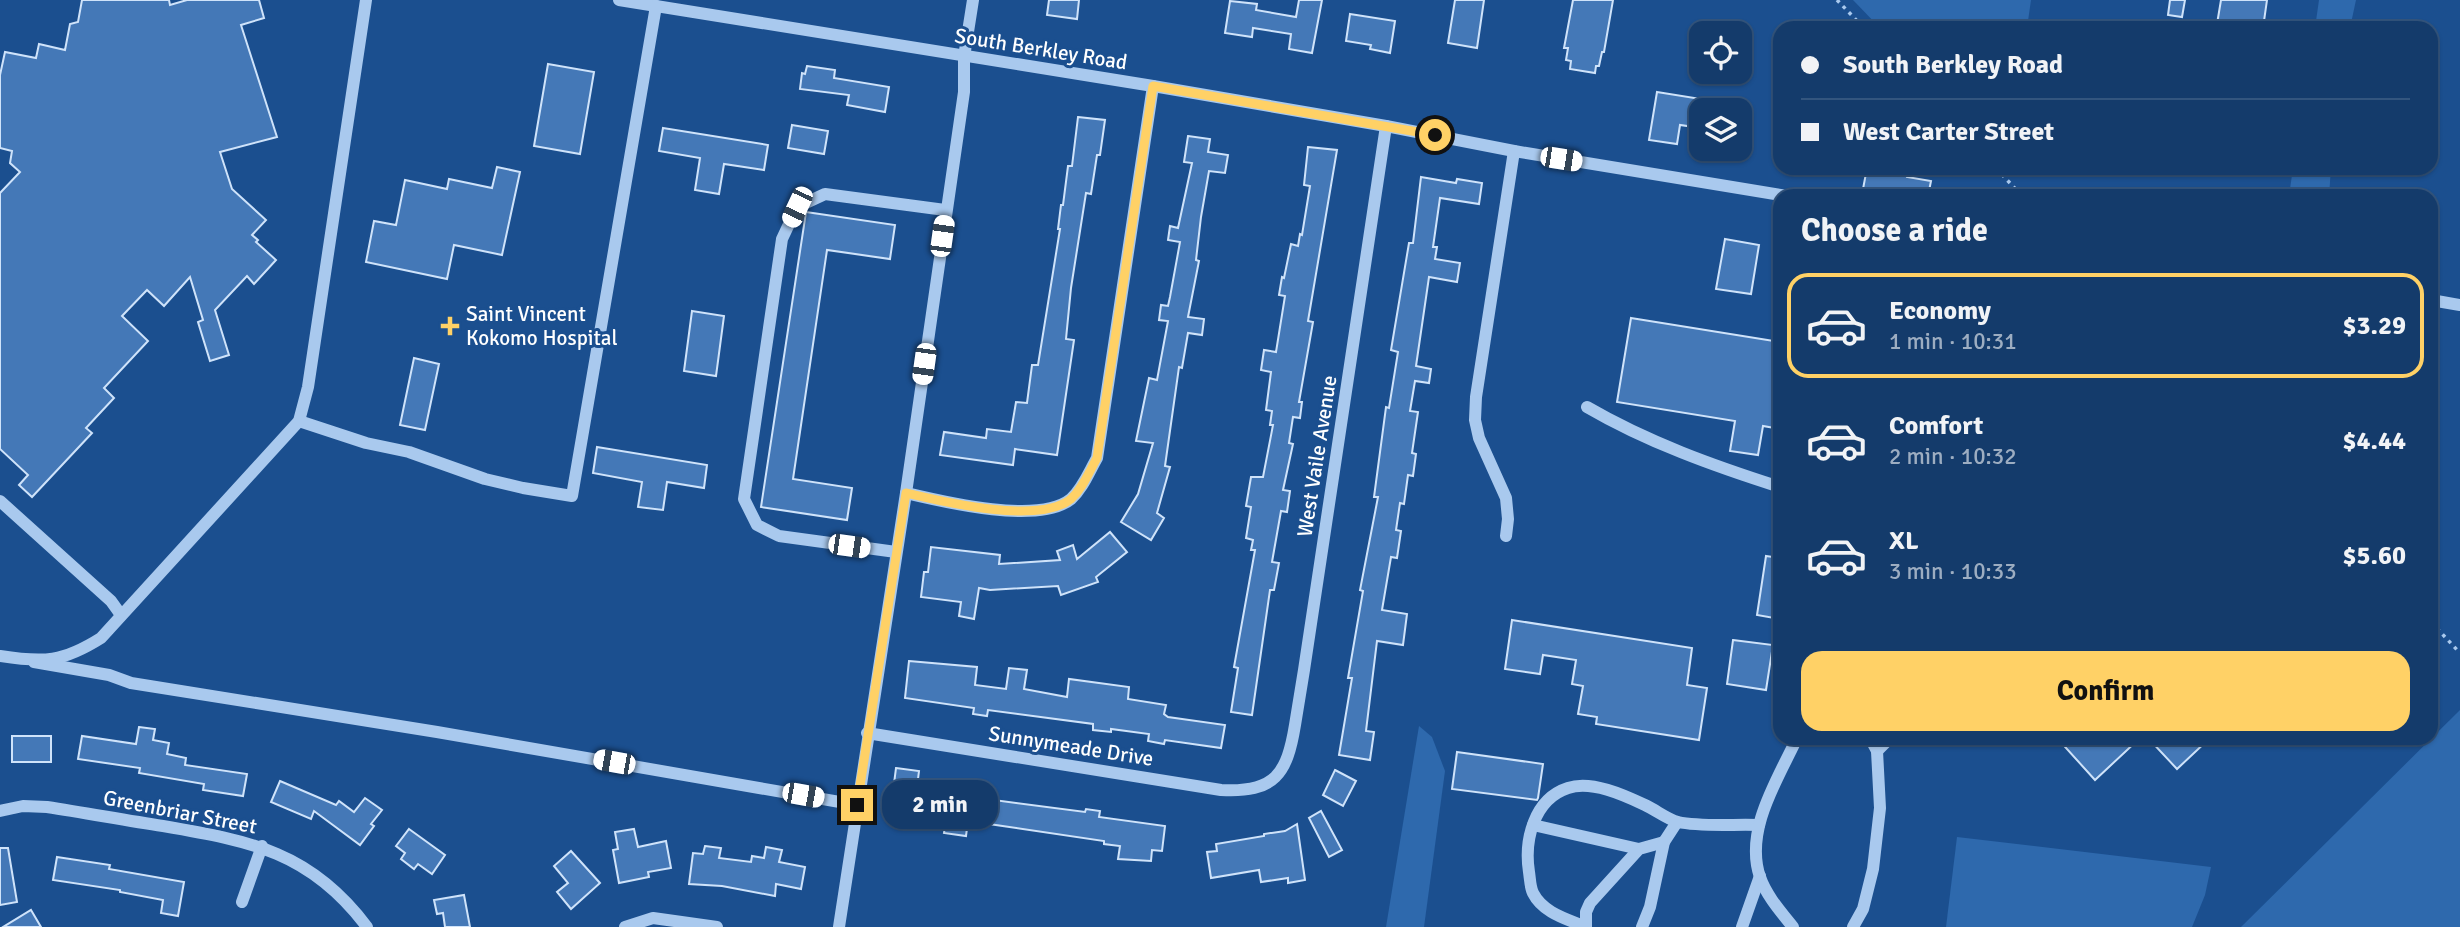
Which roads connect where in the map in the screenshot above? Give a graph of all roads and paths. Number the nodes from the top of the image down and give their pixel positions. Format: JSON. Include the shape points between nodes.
{"nodes":[{"id":1,"x":366,"y":0,"type":"edge"},
{"id":2,"x":619,"y":0,"type":"edge"},
{"id":3,"x":973,"y":0,"type":"edge"},
{"id":4,"x":1837,"y":0,"type":"edge"},
{"id":5,"x":656,"y":6,"type":"junction"},
{"id":6,"x":1857,"y":21,"type":"edge"},
{"id":7,"x":964,"y":57,"type":"junction"},
{"id":8,"x":1153,"y":86,"type":"junction"},
{"id":9,"x":1386,"y":126,"type":"junction"},
{"id":10,"x":1514,"y":151,"type":"junction"},
{"id":11,"x":2002,"y":175,"type":"edge"},
{"id":12,"x":2016,"y":189,"type":"edge"},
{"id":13,"x":1773,"y":194,"type":"edge"},
{"id":14,"x":945,"y":210,"type":"junction"},
{"id":15,"x":2438,"y":301,"type":"edge"},
{"id":16,"x":2460,"y":305,"type":"edge"},
{"id":17,"x":1587,"y":407,"type":"dead end"},
{"id":18,"x":299,"y":421,"type":"junction"},
{"id":19,"x":1773,"y":485,"type":"edge"},
{"id":20,"x":906,"y":493,"type":"junction"},
{"id":21,"x":0,"y":501,"type":"edge"},
{"id":22,"x":1506,"y":536,"type":"dead end"},
{"id":23,"x":896,"y":552,"type":"junction"},
{"id":24,"x":121,"y":615,"type":"junction"},
{"id":25,"x":2438,"y":629,"type":"edge"},
{"id":26,"x":2460,"y":653,"type":"edge"},
{"id":27,"x":0,"y":656,"type":"edge"},
{"id":28,"x":34,"y":662,"type":"junction"},
{"id":29,"x":867,"y":733,"type":"junction"},
{"id":30,"x":1794,"y":745,"type":"edge"},
{"id":31,"x":1874,"y":745,"type":"edge"},
{"id":32,"x":1883,"y":745,"type":"edge"},
{"id":33,"x":1877,"y":751,"type":"junction"},
{"id":34,"x":1267,"y":784,"type":"joint"},
{"id":35,"x":857,"y":805,"type":"junction"},
{"id":36,"x":0,"y":811,"type":"edge"},
{"id":37,"x":1677,"y":822,"type":"junction"},
{"id":38,"x":1533,"y":825,"type":"junction"},
{"id":39,"x":1759,"y":825,"type":"junction"},
{"id":40,"x":1664,"y":842,"type":"junction"},
{"id":41,"x":262,"y":846,"type":"junction"},
{"id":42,"x":1639,"y":849,"type":"junction"},
{"id":43,"x":1760,"y":876,"type":"junction"},
{"id":44,"x":242,"y":902,"type":"dead end"},
{"id":45,"x":367,"y":927,"type":"edge"},
{"id":46,"x":625,"y":927,"type":"edge"},
{"id":47,"x":716,"y":927,"type":"edge"},
{"id":48,"x":839,"y":927,"type":"edge"},
{"id":49,"x":1586,"y":927,"type":"edge"},
{"id":50,"x":1642,"y":927,"type":"edge"},
{"id":51,"x":1742,"y":927,"type":"edge"},
{"id":52,"x":1793,"y":927,"type":"edge"},
{"id":53,"x":1853,"y":927,"type":"edge"}],
"edges":[{"from":1,"to":18,"type":"street","via":[[308,387]]},
{"from":2,"to":5,"type":"street","name":"South Berkley Road"},
{"from":3,"to":7,"type":"street"},
{"from":4,"to":6,"type":"path"},
{"from":5,"to":7,"type":"street","name":"South Berkley Road"},
{"from":5,"to":18,"type":"street","via":[[572,496],[485,479]]},
{"from":7,"to":8,"type":"street","name":"South Berkley Road"},
{"from":7,"to":14,"type":"street","via":[[964,92]]},
{"from":8,"to":9,"type":"street","name":"South Berkley Road"},
{"from":8,"to":20,"type":"street","via":[[1097,458],[1080,489],[1052,509],[1021,513]]},
{"from":9,"to":10,"type":"street","name":"South Berkley Road"},
{"from":9,"to":34,"type":"street","name":"West Vaile Avenue","via":[[1290,755],[1281,772]]},
{"from":10,"to":13,"type":"street","name":"South Berkley Road"},
{"from":10,"to":22,"type":"street","via":[[1475,420],[1506,498]]},
{"from":11,"to":12,"type":"path"},
{"from":14,"to":20,"type":"street"},
{"from":14,"to":23,"type":"street","via":[[825,194],[797,207],[782,239],[744,499],[757,525],[779,536]]},
{"from":15,"to":16,"type":"street"},
{"from":17,"to":19,"type":"street","via":[[1618,425]]},
{"from":18,"to":24,"type":"street"},
{"from":20,"to":23,"type":"street"},
{"from":21,"to":24,"type":"street"},
{"from":23,"to":29,"type":"street"},
{"from":24,"to":28,"type":"street","via":[[101,638],[75,654]]},
{"from":25,"to":26,"type":"path"},
{"from":27,"to":28,"type":"street"},
{"from":28,"to":35,"type":"street","via":[[131,683]]},
{"from":29,"to":34,"type":"street","name":"Sunnymeade Drive","via":[[1221,790],[1241,792]]},
{"from":29,"to":35,"type":"street"},
{"from":30,"to":39,"type":"street"},
{"from":31,"to":33,"type":"street"},
{"from":32,"to":33,"type":"street"},
{"from":33,"to":53,"type":"street","via":[[1880,808],[1873,869],[1863,909]]},
{"from":35,"to":48,"type":"street"},
{"from":36,"to":41,"type":"street","name":"Greenbriar Street","via":[[47,807]]},
{"from":37,"to":38,"type":"street","via":[[1619,795],[1581,786],[1554,794]]},
{"from":37,"to":39,"type":"street"},
{"from":37,"to":40,"type":"street"},
{"from":38,"to":42,"type":"street"},
{"from":38,"to":49,"type":"street","via":[[1526,851],[1533,893],[1545,908]]},
{"from":39,"to":43,"type":"street"},
{"from":40,"to":42,"type":"street"},
{"from":40,"to":50,"type":"street"},
{"from":41,"to":44,"type":"street"},
{"from":41,"to":45,"type":"street","name":"Greenbriar Street","via":[[327,883]]},
{"from":42,"to":49,"type":"street","via":[[1590,903]]},
{"from":43,"to":51,"type":"street"},
{"from":43,"to":52,"type":"street"},
{"from":46,"to":47,"type":"street","via":[[653,918]]}]}
